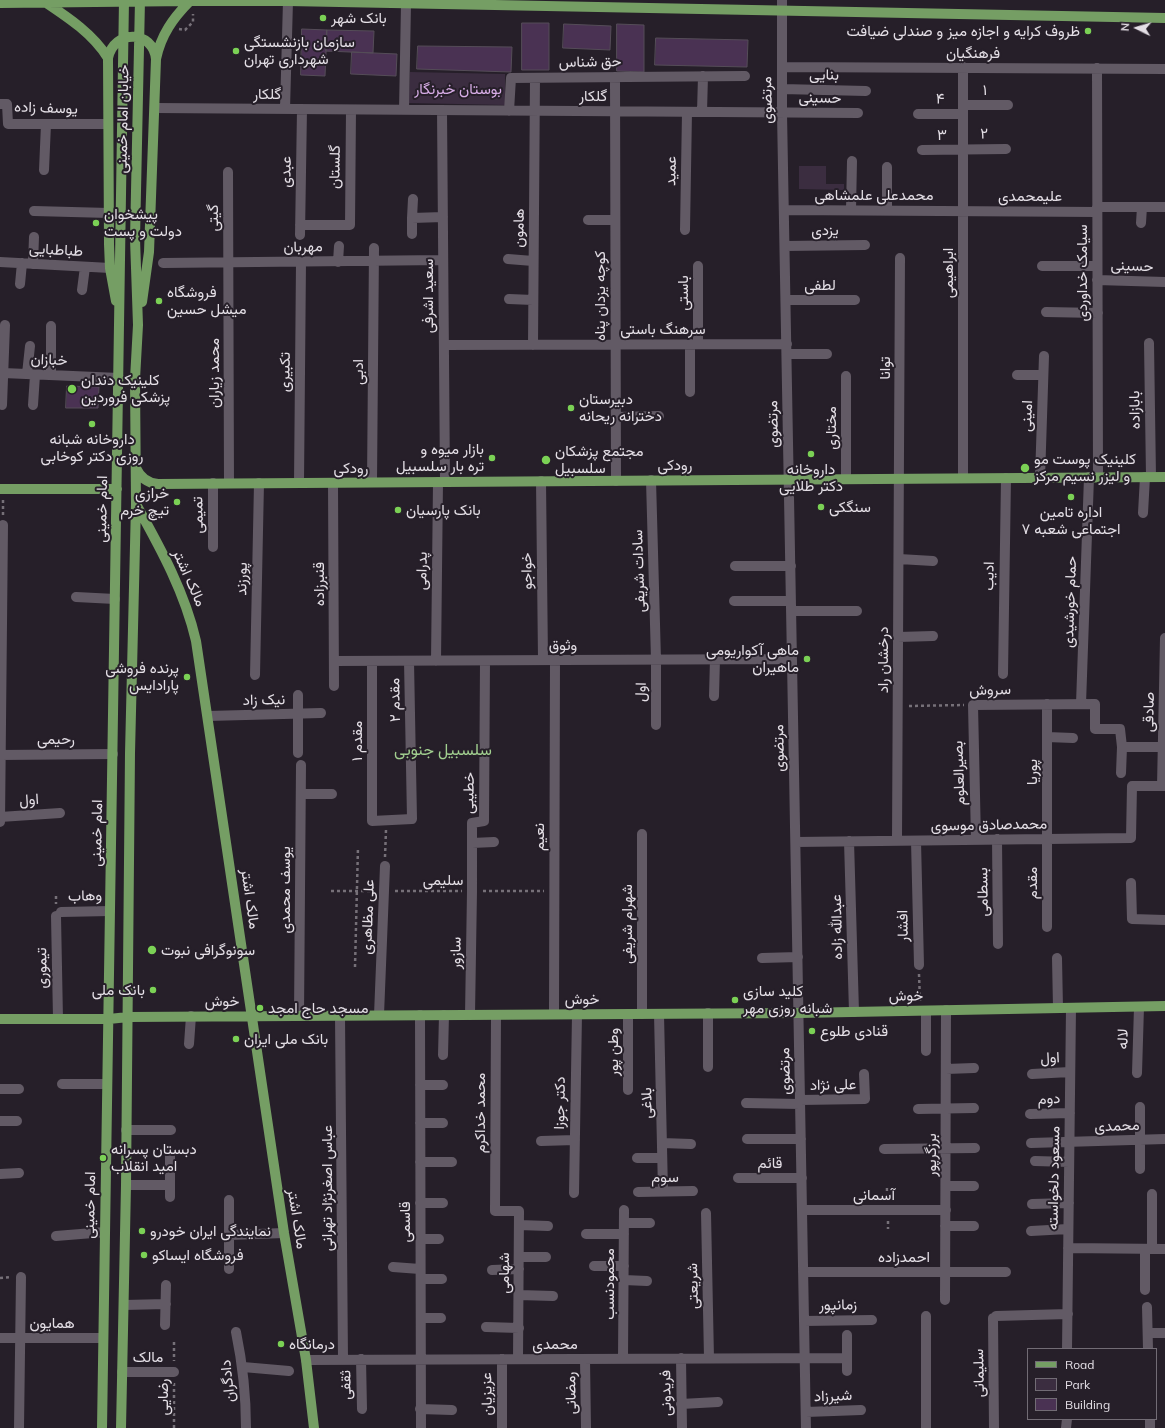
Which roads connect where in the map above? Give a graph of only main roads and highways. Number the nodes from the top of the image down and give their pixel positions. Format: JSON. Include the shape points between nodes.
{"nodes":[{"id":1,"x":124,"y":0,"type":"edge"},
{"id":2,"x":140,"y":0,"type":"edge"},
{"id":3,"x":190,"y":1,"type":"edge"},
{"id":4,"x":45,"y":2,"type":"junction"},
{"id":5,"x":0,"y":3,"type":"edge"},
{"id":6,"x":1165,"y":18,"type":"edge"},
{"id":7,"x":108,"y":58,"type":"junction"},
{"id":8,"x":156,"y":59,"type":"junction"},
{"id":9,"x":121,"y":238,"type":"joint"},
{"id":10,"x":120,"y":325,"type":"junction"},
{"id":11,"x":138,"y":325,"type":"junction"},
{"id":12,"x":136,"y":466,"type":"junction"},
{"id":13,"x":1165,"y":477,"type":"edge"},
{"id":14,"x":117,"y":489,"type":"junction"},
{"id":15,"x":2,"y":490,"type":"edge"},
{"id":16,"x":136,"y":504,"type":"junction"},
{"id":17,"x":130,"y":790,"type":"junction"},
{"id":18,"x":113,"y":791,"type":"junction"},
{"id":19,"x":1165,"y":1006,"type":"edge"},
{"id":20,"x":252,"y":1016,"type":"junction"},
{"id":21,"x":128,"y":1017,"type":"junction"},
{"id":22,"x":108,"y":1019,"type":"junction"},
{"id":23,"x":0,"y":1020,"type":"edge"},
{"id":24,"x":102,"y":1428,"type":"edge"},
{"id":25,"x":121,"y":1428,"type":"edge"},
{"id":26,"x":314,"y":1428,"type":"edge"}],
"edges":[{"from":1,"to":9,"type":"main road","name":"خیابان امام خمینی"},
{"from":2,"to":11,"type":"main road","name":"خیابان امام خمینی","via":[[135,239]]},
{"from":3,"to":4,"type":"main road"},
{"from":3,"to":6,"type":"main road"},
{"from":3,"to":8,"type":"main road","via":[[168,26]]},
{"from":4,"to":5,"type":"main road"},
{"from":4,"to":7,"type":"main road","via":[[79,26]]},
{"from":7,"to":8,"type":"main road","via":[[114,45],[121,39],[130,37],[148,42]]},
{"from":7,"to":10,"type":"main road","via":[[110,268]]},
{"from":8,"to":11,"type":"main road","via":[[149,252]]},
{"from":9,"to":10,"type":"main road","name":"امام خمینی"},
{"from":10,"to":14,"type":"main road","name":"امام خمینی"},
{"from":11,"to":12,"type":"main road"},
{"from":12,"to":13,"type":"main road","name":"رودکی","via":[[146,480],[155,484]]},
{"from":12,"to":16,"type":"main road"},
{"from":14,"to":15,"type":"main road"},
{"from":14,"to":18,"type":"main road","name":"امام خمینی"},
{"from":16,"to":17,"type":"main road"},
{"from":16,"to":20,"type":"main road","name":"مالک اشتر","via":[[178,587],[189,613],[196,641]]},
{"from":17,"to":18,"type":"main road"},
{"from":17,"to":21,"type":"main road"},
{"from":18,"to":22,"type":"main road","name":"امام خمینی"},
{"from":19,"to":20,"type":"main road","name":"خوش","via":[[708,1014]]},
{"from":20,"to":21,"type":"main road","name":"خوش"},
{"from":20,"to":26,"type":"main road","name":"مالک اشتر","via":[[284,1233],[306,1360]]},
{"from":21,"to":22,"type":"main road","name":"خوش"},
{"from":21,"to":25,"type":"main road"},
{"from":22,"to":23,"type":"main road","name":"خوش"},
{"from":22,"to":24,"type":"main road","name":"امام خمینی"}]}
